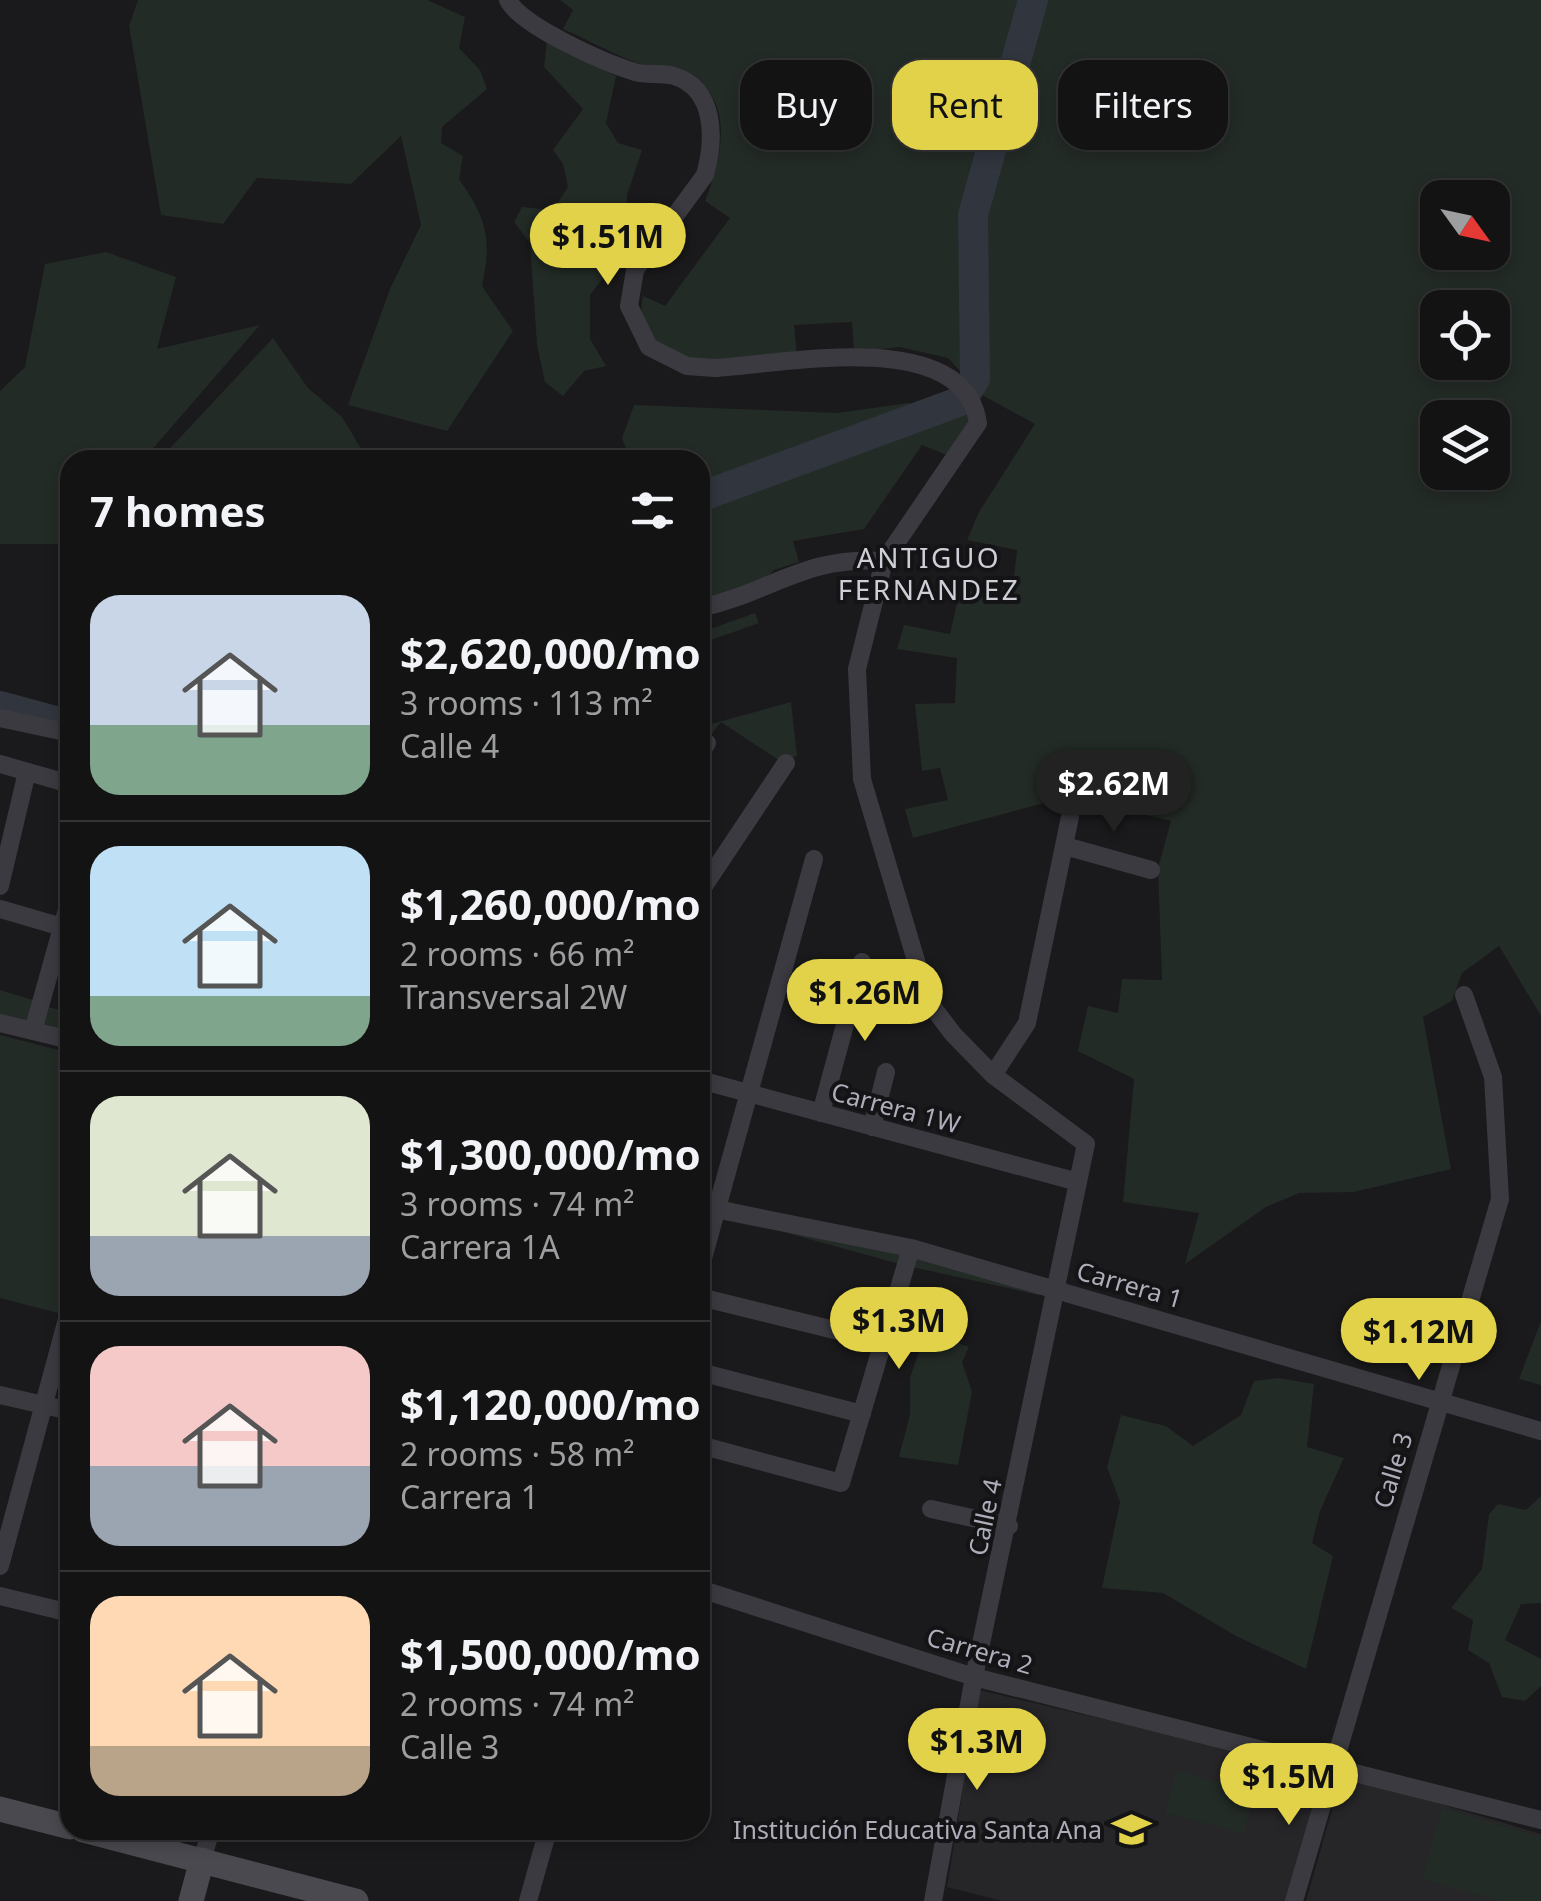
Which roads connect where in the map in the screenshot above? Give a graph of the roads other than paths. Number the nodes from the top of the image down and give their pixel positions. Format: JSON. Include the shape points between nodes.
{"nodes":[{"id":1,"x":508,"y":0,"type":"edge"},
{"id":2,"x":884,"y":561,"type":"junction"},
{"id":3,"x":710,"y":604,"type":"edge"},
{"id":4,"x":0,"y":718,"type":"edge"},
{"id":5,"x":60,"y":732,"type":"edge"},
{"id":6,"x":786,"y":763,"type":"dead end"},
{"id":7,"x":0,"y":764,"type":"edge"},
{"id":8,"x":28,"y":772,"type":"junction"},
{"id":9,"x":60,"y":781,"type":"edge"},
{"id":10,"x":1070,"y":818,"type":"dead end"},
{"id":11,"x":1065,"y":846,"type":"junction"},
{"id":12,"x":814,"y":859,"type":"dead end"},
{"id":13,"x":1152,"y":870,"type":"dead end"},
{"id":14,"x":710,"y":877,"type":"edge"},
{"id":15,"x":0,"y":886,"type":"edge"},
{"id":16,"x":0,"y":909,"type":"edge"},
{"id":17,"x":60,"y":926,"type":"edge"},
{"id":18,"x":60,"y":934,"type":"edge"},
{"id":19,"x":862,"y":962,"type":"dead end"},
{"id":20,"x":1464,"y":995,"type":"dead end"},
{"id":21,"x":0,"y":1023,"type":"edge"},
{"id":22,"x":33,"y":1031,"type":"junction"},
{"id":23,"x":60,"y":1038,"type":"edge"},
{"id":24,"x":886,"y":1072,"type":"dead end"},
{"id":25,"x":993,"y":1075,"type":"junction"},
{"id":26,"x":710,"y":1083,"type":"edge"},
{"id":27,"x":748,"y":1093,"type":"junction"},
{"id":28,"x":822,"y":1113,"type":"junction"},
{"id":29,"x":872,"y":1127,"type":"junction"},
{"id":30,"x":1078,"y":1182,"type":"junction"},
{"id":31,"x":710,"y":1208,"type":"edge"},
{"id":32,"x":720,"y":1210,"type":"junction"},
{"id":33,"x":710,"y":1240,"type":"edge"},
{"id":34,"x":911,"y":1248,"type":"junction"},
{"id":35,"x":1057,"y":1288,"type":"junction"},
{"id":36,"x":710,"y":1299,"type":"edge"},
{"id":37,"x":883,"y":1342,"type":"junction"},
{"id":38,"x":60,"y":1344,"type":"edge"},
{"id":39,"x":710,"y":1375,"type":"edge"},
{"id":40,"x":0,"y":1395,"type":"edge"},
{"id":41,"x":1438,"y":1402,"type":"junction"},
{"id":42,"x":43,"y":1404,"type":"junction"},
{"id":43,"x":60,"y":1408,"type":"edge"},
{"id":44,"x":862,"y":1414,"type":"junction"},
{"id":45,"x":1541,"y":1432,"type":"edge"},
{"id":46,"x":710,"y":1448,"type":"edge"},
{"id":47,"x":932,"y":1509,"type":"dead end"},
{"id":48,"x":1008,"y":1526,"type":"junction"},
{"id":49,"x":0,"y":1566,"type":"edge"},
{"id":50,"x":710,"y":1591,"type":"edge"},
{"id":51,"x":0,"y":1596,"type":"edge"},
{"id":52,"x":60,"y":1611,"type":"edge"},
{"id":53,"x":974,"y":1676,"type":"junction"},
{"id":54,"x":1330,"y":1767,"type":"junction"},
{"id":55,"x":0,"y":1809,"type":"edge"},
{"id":56,"x":1541,"y":1820,"type":"edge"},
{"id":57,"x":60,"y":1824,"type":"edge"},
{"id":58,"x":122,"y":1840,"type":"edge"},
{"id":59,"x":208,"y":1840,"type":"edge"},
{"id":60,"x":545,"y":1840,"type":"edge"},
{"id":61,"x":202,"y":1860,"type":"junction"},
{"id":62,"x":191,"y":1901,"type":"edge"},
{"id":63,"x":356,"y":1901,"type":"edge"},
{"id":64,"x":528,"y":1901,"type":"edge"},
{"id":65,"x":934,"y":1901,"type":"edge"},
{"id":66,"x":1294,"y":1901,"type":"edge"}],
"edges":[{"from":1,"to":2,"type":"street","via":[[524,21],[636,73],[673,76],[700,91],[710,114],[705,175],[635,270],[628,306],[649,347],[687,366],[714,368],[882,358],[924,364],[959,382],[975,401],[978,423]]},
{"from":2,"to":3,"type":"street","via":[[805,567]]},
{"from":2,"to":25,"type":"street","via":[[858,669],[862,779],[928,1001]]},
{"from":4,"to":5,"type":"street"},
{"from":6,"to":14,"type":"street"},
{"from":7,"to":8,"type":"street"},
{"from":8,"to":9,"type":"street"},
{"from":8,"to":15,"type":"street"},
{"from":10,"to":11,"type":"street"},
{"from":11,"to":13,"type":"street"},
{"from":11,"to":25,"type":"street","via":[[1027,1023]]},
{"from":12,"to":27,"type":"street"},
{"from":16,"to":17,"type":"street"},
{"from":18,"to":22,"type":"street"},
{"from":19,"to":28,"type":"street"},
{"from":20,"to":41,"type":"street","name":"Calle 3","via":[[1493,1077],[1500,1199]]},
{"from":21,"to":22,"type":"street"},
{"from":22,"to":23,"type":"street"},
{"from":24,"to":29,"type":"street"},
{"from":25,"to":30,"type":"street","name":"Calle 4","via":[[1086,1144]]},
{"from":26,"to":27,"type":"street","name":"Carrera 1W"},
{"from":27,"to":28,"type":"street","name":"Carrera 1W"},
{"from":27,"to":32,"type":"street"},
{"from":28,"to":29,"type":"street","name":"Carrera 1W"},
{"from":29,"to":30,"type":"street","name":"Carrera 1W"},
{"from":30,"to":35,"type":"street","name":"Calle 4"},
{"from":31,"to":32,"type":"street","name":"Carrera 1"},
{"from":32,"to":33,"type":"street"},
{"from":32,"to":34,"type":"street","name":"Carrera 1"},
{"from":34,"to":35,"type":"street","name":"Carrera 1"},
{"from":34,"to":37,"type":"street"},
{"from":35,"to":41,"type":"street","name":"Carrera 1"},
{"from":35,"to":48,"type":"street","name":"Calle 4"},
{"from":36,"to":37,"type":"street"},
{"from":37,"to":44,"type":"street"},
{"from":38,"to":42,"type":"street"},
{"from":39,"to":44,"type":"street"},
{"from":40,"to":42,"type":"street"},
{"from":41,"to":45,"type":"street","name":"Carrera 1"},
{"from":41,"to":54,"type":"street","name":"Calle 3"},
{"from":42,"to":43,"type":"street"},
{"from":42,"to":49,"type":"street"},
{"from":44,"to":46,"type":"street","via":[[841,1483]]},
{"from":47,"to":48,"type":"street"},
{"from":48,"to":53,"type":"street","name":"Calle 4"},
{"from":50,"to":53,"type":"street","name":"Carrera 2"},
{"from":51,"to":52,"type":"street"},
{"from":53,"to":54,"type":"street","name":"Carrera 2"},
{"from":53,"to":65,"type":"street","name":"Calle 4"},
{"from":54,"to":56,"type":"street","name":"Carrera 2"},
{"from":54,"to":66,"type":"street","name":"Calle 3"},
{"from":55,"to":57,"type":"street"},
{"from":58,"to":61,"type":"street"},
{"from":59,"to":61,"type":"street"},
{"from":60,"to":64,"type":"street"},
{"from":61,"to":62,"type":"street"},
{"from":61,"to":63,"type":"street"}]}
